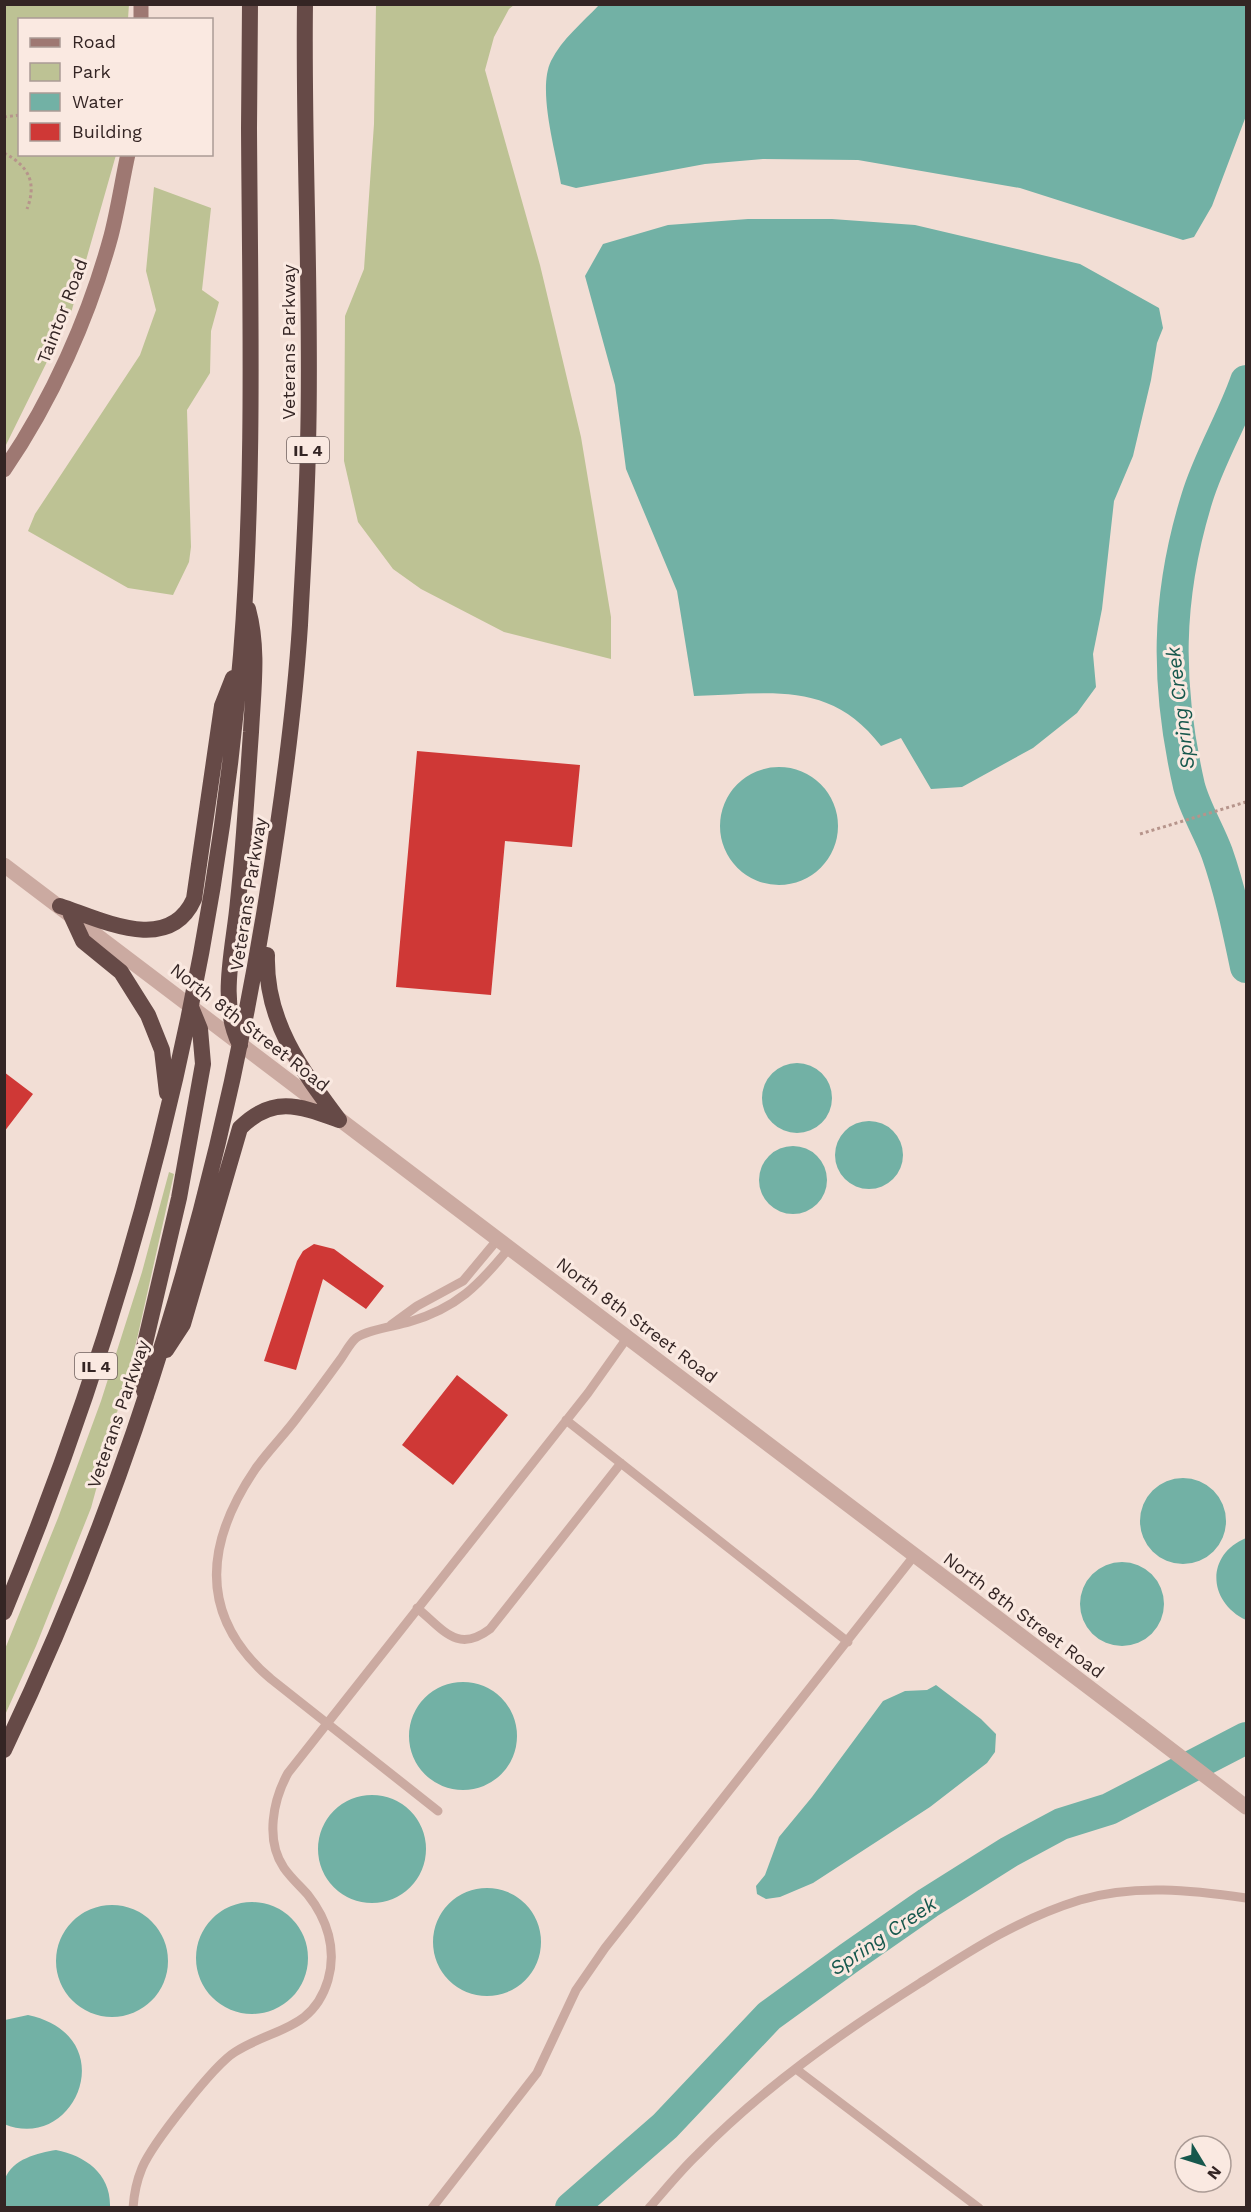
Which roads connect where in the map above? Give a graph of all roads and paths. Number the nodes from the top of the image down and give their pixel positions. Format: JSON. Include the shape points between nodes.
{"nodes":[{"id":1,"x":250,"y":4,"type":"edge"},
{"id":2,"x":305,"y":4,"type":"edge"},
{"id":3,"x":4,"y":153,"type":"edge"},
{"id":4,"x":128,"y":156,"type":"edge"},
{"id":5,"x":27,"y":210,"type":"dead end"},
{"id":6,"x":4,"y":470,"type":"edge"},
{"id":7,"x":245,"y":598,"type":"junction"},
{"id":8,"x":240,"y":658,"type":"junction"},
{"id":9,"x":1246,"y":802,"type":"edge"},
{"id":10,"x":1140,"y":834,"type":"dead end"},
{"id":11,"x":4,"y":865,"type":"edge"},
{"id":12,"x":268,"y":892,"type":"junction"},
{"id":13,"x":66,"y":911,"type":"junction"},
{"id":14,"x":191,"y":1006,"type":"junction"},
{"id":15,"x":240,"y":1045,"type":"junction"},
{"id":16,"x":168,"y":1114,"type":"junction"},
{"id":17,"x":339,"y":1120,"type":"junction"},
{"id":18,"x":504,"y":1243,"type":"junction"},
{"id":19,"x":387,"y":1328,"type":"junction"},
{"id":20,"x":627,"y":1338,"type":"junction"},
{"id":21,"x":157,"y":1363,"type":"junction"},
{"id":22,"x":146,"y":1396,"type":"junction"},
{"id":23,"x":566,"y":1420,"type":"junction"},
{"id":24,"x":621,"y":1463,"type":"junction"},
{"id":25,"x":914,"y":1556,"type":"junction"},
{"id":26,"x":417,"y":1608,"type":"junction"},
{"id":27,"x":4,"y":1612,"type":"edge"},
{"id":28,"x":848,"y":1642,"type":"junction"},
{"id":29,"x":326,"y":1723,"type":"junction"},
{"id":30,"x":4,"y":1750,"type":"edge"},
{"id":31,"x":1243,"y":1804,"type":"edge"},
{"id":32,"x":438,"y":1811,"type":"dead end"},
{"id":33,"x":1246,"y":1898,"type":"edge"},
{"id":34,"x":796,"y":2069,"type":"junction"},
{"id":35,"x":133,"y":2208,"type":"edge"},
{"id":36,"x":432,"y":2208,"type":"edge"},
{"id":37,"x":649,"y":2208,"type":"edge"},
{"id":38,"x":979,"y":2208,"type":"edge"}],
"edges":[{"from":1,"to":7,"type":"highway","name":"Veterans Parkway","number":"IL 4","via":[[250,494]]},
{"from":2,"to":12,"type":"highway","name":"Veterans Parkway","number":"IL 4","via":[[309,443],[300,630]]},
{"from":3,"to":5,"type":"path","via":[[20,162],[31,179]]},
{"from":4,"to":6,"type":"main road","name":"Taintor Road","via":[[111,236],[82,320],[36,418]]},
{"from":7,"to":8,"type":"highway","name":"Veterans Parkway","number":"IL 4"},
{"from":7,"to":15,"type":"highway","via":[[255,633],[253,687],[242,858],[228,983],[230,1018]]},
{"from":8,"to":13,"type":"highway","via":[[222,706],[190,909],[173,924],[142,931]]},
{"from":8,"to":14,"type":"highway","name":"Veterans Parkway","number":"IL 4","via":[[230,761]]},
{"from":9,"to":10,"type":"path"},
{"from":11,"to":13,"type":"street","name":"North 8th Street Road"},
{"from":12,"to":15,"type":"highway","name":"Veterans Parkway","number":"IL 4"},
{"from":12,"to":17,"type":"highway","via":[[266,979],[277,1021],[303,1073]]},
{"from":13,"to":14,"type":"street","name":"North 8th Street Road"},
{"from":13,"to":16,"type":"highway","via":[[83,941],[121,972],[148,1015],[162,1050]]},
{"from":14,"to":15,"type":"street","name":"North 8th Street Road"},
{"from":14,"to":16,"type":"highway","name":"Veterans Parkway","number":"IL 4"},
{"from":14,"to":22,"type":"highway","via":[[200,1029],[203,1065],[179,1198],[138,1373]]},
{"from":15,"to":17,"type":"street","name":"North 8th Street Road"},
{"from":15,"to":21,"type":"highway","name":"Veterans Parkway","number":"IL 4","via":[[196,1230]]},
{"from":16,"to":27,"type":"highway","name":"Veterans Parkway","number":"IL 4","via":[[94,1373]]},
{"from":17,"to":18,"type":"street","name":"North 8th Street Road"},
{"from":17,"to":21,"type":"highway","via":[[302,1107],[281,1106],[257,1113],[240,1128],[183,1324]]},
{"from":18,"to":19,"type":"lane","via":[[463,1281]]},
{"from":18,"to":19,"type":"lane","via":[[471,1292],[412,1321]]},
{"from":18,"to":20,"type":"street","name":"North 8th Street Road"},
{"from":19,"to":29,"type":"lane","via":[[357,1337],[256,1468],[219,1551],[219,1601],[236,1643],[257,1667]]},
{"from":20,"to":23,"type":"lane"},
{"from":20,"to":25,"type":"street","name":"North 8th Street Road"},
{"from":21,"to":22,"type":"highway","name":"Veterans Parkway","number":"IL 4"},
{"from":22,"to":30,"type":"highway","name":"Veterans Parkway","number":"IL 4","via":[[79,1579]]},
{"from":23,"to":24,"type":"lane"},
{"from":23,"to":26,"type":"lane"},
{"from":24,"to":26,"type":"lane","via":[[490,1629],[479,1637],[457,1639]]},
{"from":24,"to":28,"type":"lane"},
{"from":25,"to":28,"type":"lane"},
{"from":25,"to":31,"type":"street","name":"North 8th Street Road"},
{"from":26,"to":29,"type":"lane"},
{"from":28,"to":36,"type":"lane","via":[[605,1948],[576,1990],[537,2073]]},
{"from":29,"to":32,"type":"lane"},
{"from":29,"to":35,"type":"lane","via":[[288,1773],[273,1818],[276,1851],[283,1866],[326,1923],[331,1943],[328,1979],[321,1996],[297,2024],[234,2052],[209,2076],[150,2154],[137,2185]]},
{"from":33,"to":34,"type":"lane","via":[[1201,1891],[1140,1890],[1071,1904],[1002,1931],[850,2028]]},
{"from":34,"to":37,"type":"lane","via":[[697,2154]]},
{"from":34,"to":38,"type":"lane"}]}
